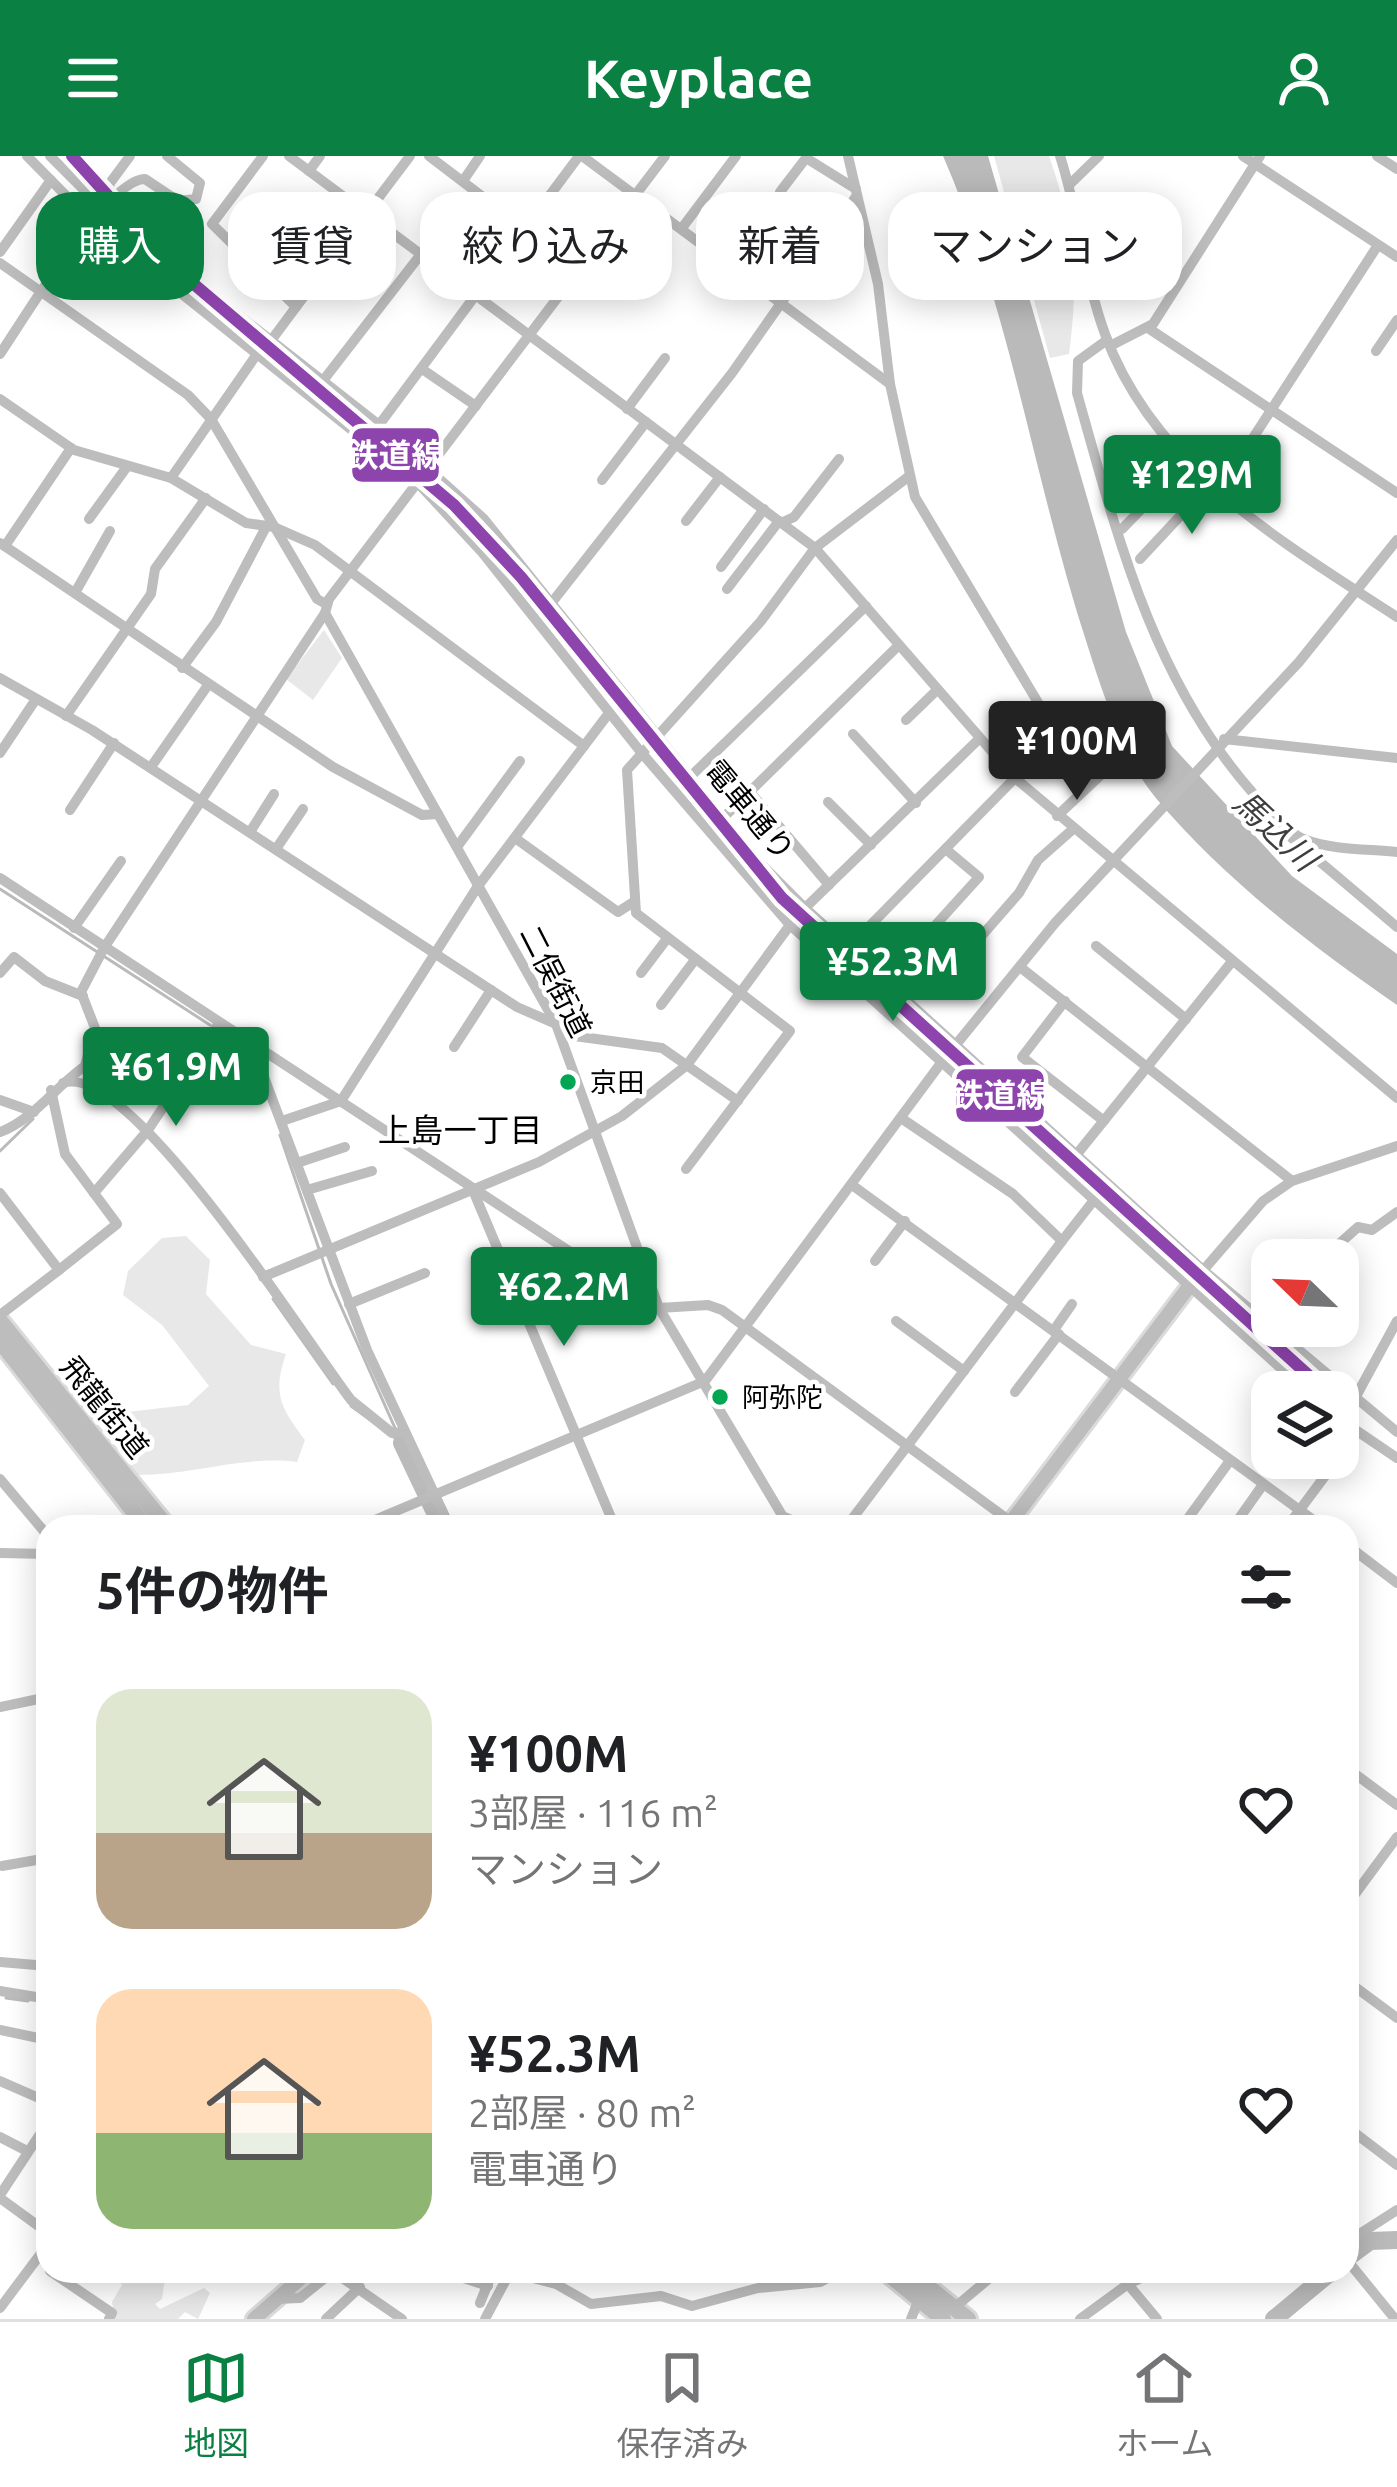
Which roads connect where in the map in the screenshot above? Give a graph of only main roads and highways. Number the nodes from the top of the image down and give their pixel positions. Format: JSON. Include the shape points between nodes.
{"nodes":[{"id":1,"x":1188,"y":1288,"type":"road end"},
{"id":2,"x":0,"y":1318,"type":"edge"},
{"id":3,"x":0,"y":1341,"type":"edge"},
{"id":4,"x":123,"y":1484,"type":"junction"},
{"id":5,"x":140,"y":1515,"type":"edge"},
{"id":6,"x":155,"y":1515,"type":"edge"},
{"id":7,"x":1019,"y":1515,"type":"edge"},
{"id":8,"x":293,"y":2283,"type":"edge"},
{"id":9,"x":900,"y":2283,"type":"edge"},
{"id":10,"x":921,"y":2283,"type":"edge"},
{"id":11,"x":955,"y":2315,"type":"edge"},
{"id":12,"x":254,"y":2319,"type":"edge"}],
"edges":[{"from":1,"to":7,"type":"main road"},
{"from":2,"to":4,"type":"highway","name":"飛龍街道"},
{"from":3,"to":4,"type":"highway","name":"飛龍街道"},
{"from":4,"to":5,"type":"highway","name":"飛龍街道"},
{"from":4,"to":6,"type":"highway","name":"飛龍街道"},
{"from":8,"to":12,"type":"main road"},
{"from":9,"to":11,"type":"highway"},
{"from":10,"to":11,"type":"highway"}]}
